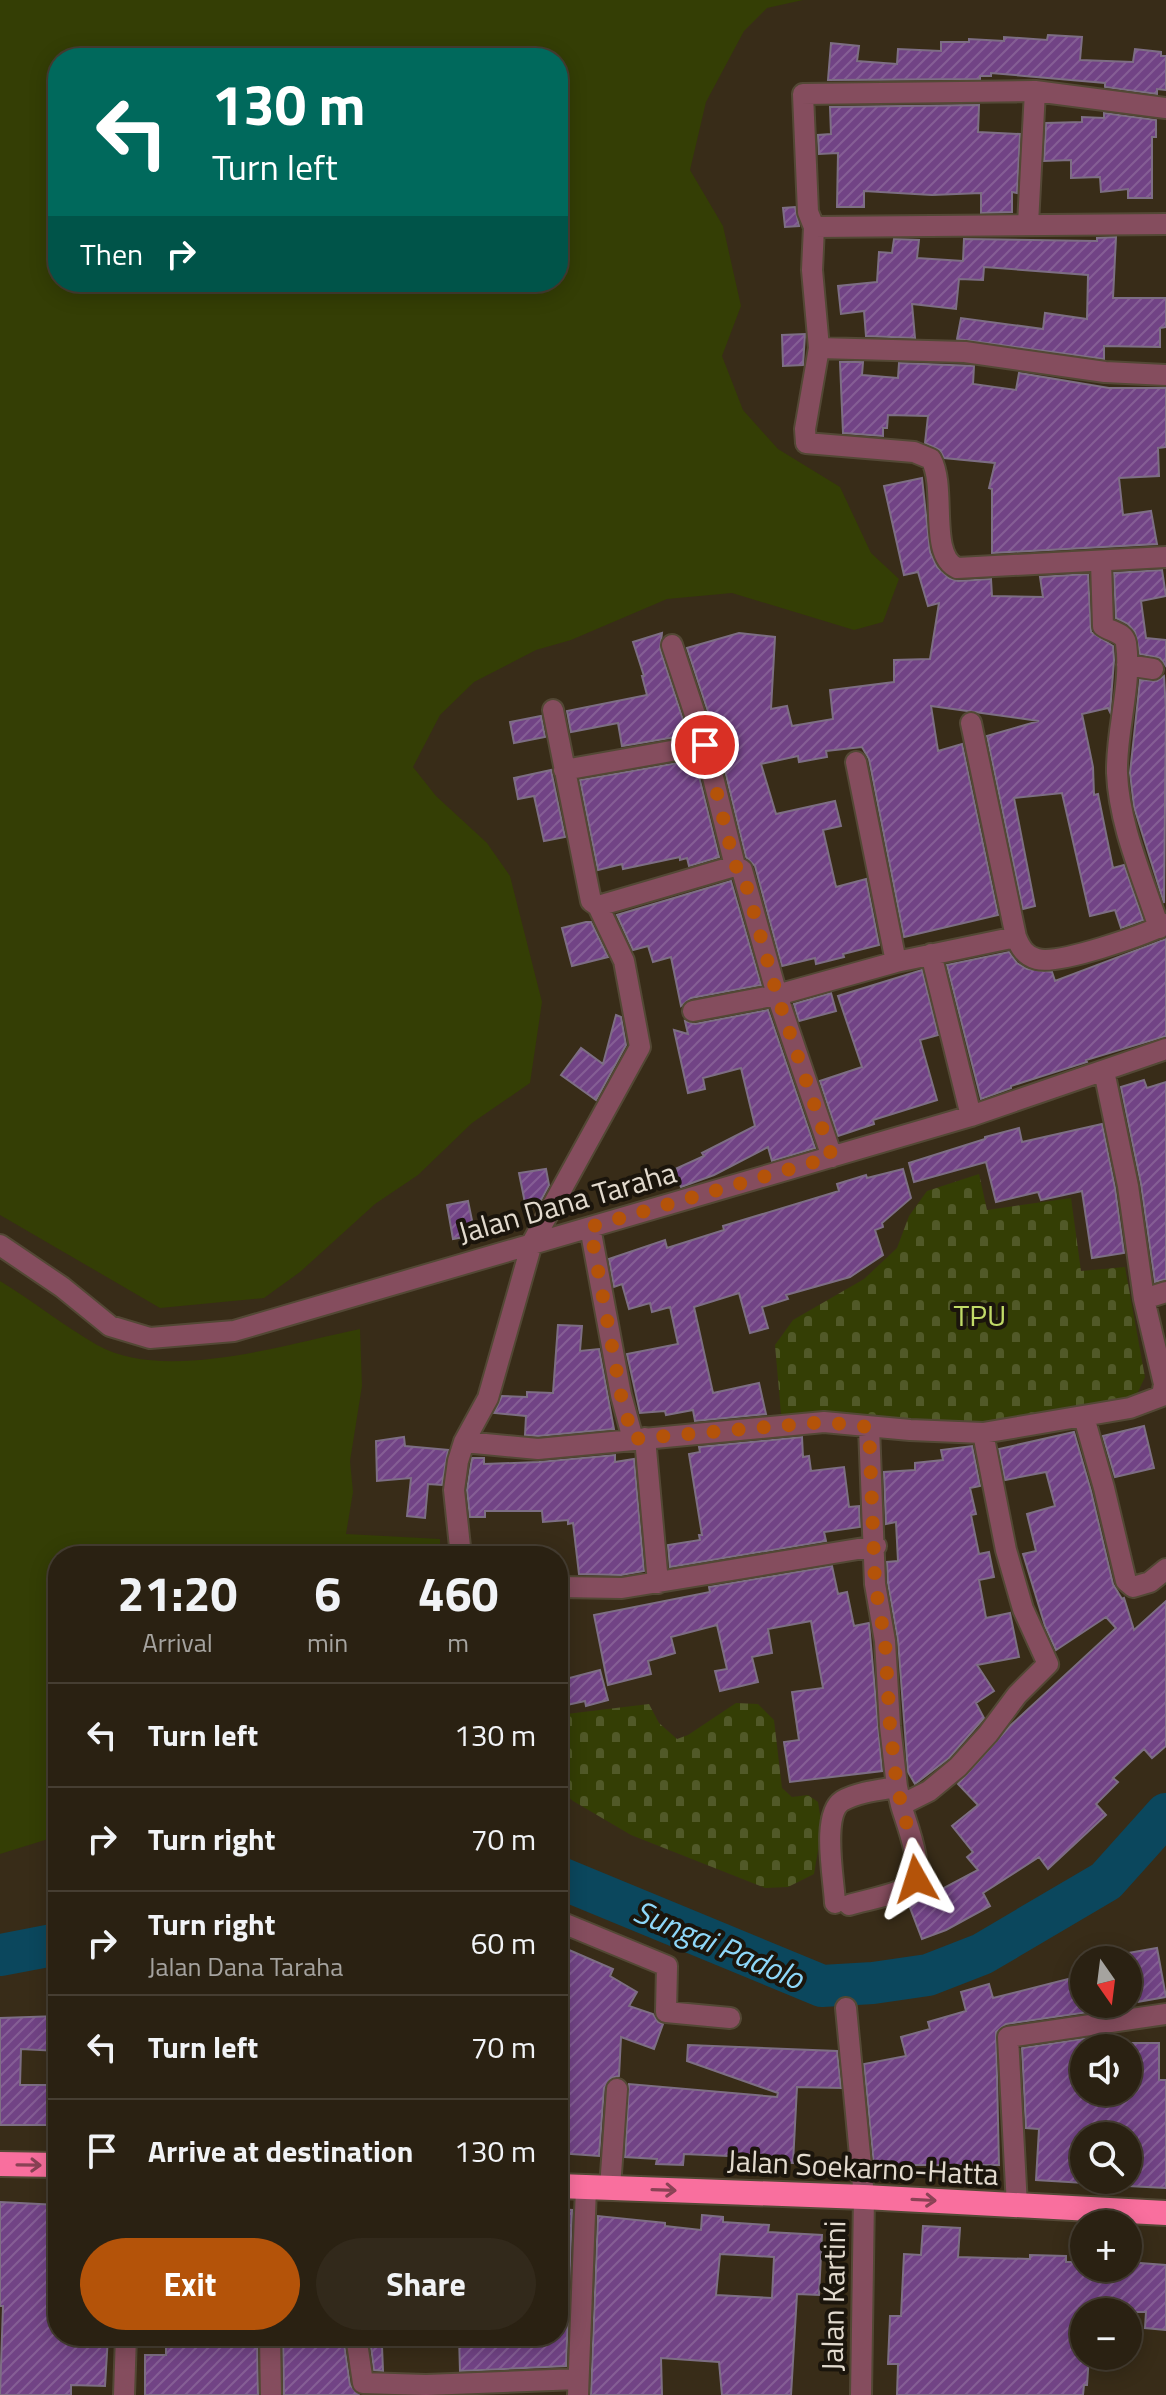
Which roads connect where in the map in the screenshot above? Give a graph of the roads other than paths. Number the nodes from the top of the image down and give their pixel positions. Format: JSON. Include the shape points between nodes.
{"nodes":[{"id":1,"x":1035,"y":91,"type":"junction"},
{"id":2,"x":1166,"y":108,"type":"edge"},
{"id":3,"x":1028,"y":224,"type":"junction"},
{"id":4,"x":1166,"y":224,"type":"edge"},
{"id":5,"x":814,"y":227,"type":"junction"},
{"id":6,"x":819,"y":348,"type":"junction"},
{"id":7,"x":1166,"y":375,"type":"edge"},
{"id":8,"x":1166,"y":557,"type":"edge"},
{"id":9,"x":1101,"y":562,"type":"junction"},
{"id":10,"x":672,"y":645,"type":"dead end"},
{"id":11,"x":1127,"y":665,"type":"junction"},
{"id":12,"x":1153,"y":669,"type":"dead end"},
{"id":13,"x":553,"y":710,"type":"dead end"},
{"id":14,"x":971,"y":723,"type":"dead end"},
{"id":15,"x":705,"y":745,"type":"junction"},
{"id":16,"x":856,"y":762,"type":"dead end"},
{"id":17,"x":564,"y":770,"type":"junction"},
{"id":18,"x":735,"y":866,"type":"junction"},
{"id":19,"x":598,"y":906,"type":"junction"},
{"id":20,"x":1162,"y":926,"type":"edge"},
{"id":21,"x":1016,"y":937,"type":"junction"},
{"id":22,"x":931,"y":954,"type":"junction"},
{"id":23,"x":896,"y":962,"type":"junction"},
{"id":24,"x":777,"y":995,"type":"junction"},
{"id":25,"x":693,"y":1011,"type":"dead end"},
{"id":26,"x":1166,"y":1049,"type":"edge"},
{"id":27,"x":1104,"y":1071,"type":"junction"},
{"id":28,"x":971,"y":1116,"type":"junction"},
{"id":29,"x":832,"y":1157,"type":"junction"},
{"id":30,"x":590,"y":1227,"type":"junction"},
{"id":31,"x":532,"y":1243,"type":"junction"},
{"id":32,"x":0,"y":1245,"type":"edge"},
{"id":33,"x":1166,"y":1292,"type":"edge"},
{"id":34,"x":1144,"y":1299,"type":"junction"},
{"id":35,"x":1084,"y":1417,"type":"junction"},
{"id":36,"x":869,"y":1427,"type":"junction"},
{"id":37,"x":983,"y":1433,"type":"junction"},
{"id":38,"x":639,"y":1438,"type":"junction"},
{"id":39,"x":464,"y":1442,"type":"junction"},
{"id":40,"x":460,"y":1546,"type":"edge"},
{"id":41,"x":876,"y":1546,"type":"junction"},
{"id":42,"x":1166,"y":1569,"type":"edge"},
{"id":43,"x":658,"y":1583,"type":"junction"},
{"id":44,"x":568,"y":1587,"type":"edge"},
{"id":45,"x":899,"y":1796,"type":"junction"},
{"id":46,"x":568,"y":1925,"type":"edge"},
{"id":47,"x":846,"y":2008,"type":"dead end"},
{"id":48,"x":1166,"y":2014,"type":"edge"},
{"id":49,"x":730,"y":2018,"type":"dead end"},
{"id":50,"x":617,"y":2089,"type":"dead end"},
{"id":51,"x":0,"y":2164,"type":"edge"},
{"id":52,"x":48,"y":2165,"type":"edge"},
{"id":53,"x":568,"y":2186,"type":"edge"},
{"id":54,"x":598,"y":2188,"type":"junction"},
{"id":55,"x":864,"y":2197,"type":"junction"},
{"id":56,"x":1017,"y":2206,"type":"junction"},
{"id":57,"x":1166,"y":2213,"type":"edge"},
{"id":58,"x":126,"y":2346,"type":"edge"},
{"id":59,"x":270,"y":2346,"type":"edge"},
{"id":60,"x":357,"y":2346,"type":"edge"},
{"id":61,"x":578,"y":2387,"type":"edge"},
{"id":62,"x":363,"y":2389,"type":"edge"},
{"id":63,"x":124,"y":2395,"type":"edge"},
{"id":64,"x":271,"y":2395,"type":"edge"},
{"id":65,"x":861,"y":2395,"type":"edge"}],
"edges":[{"from":1,"to":2,"type":"street"},
{"from":1,"to":3,"type":"street"},
{"from":1,"to":5,"type":"street","via":[[803,94],[808,212]]},
{"from":3,"to":4,"type":"street"},
{"from":3,"to":5,"type":"street"},
{"from":5,"to":6,"type":"street"},
{"from":6,"to":7,"type":"street","via":[[965,352]]},
{"from":6,"to":9,"type":"street","via":[[806,443],[914,452],[931,459],[938,472],[941,552],[949,564],[957,568]]},
{"from":8,"to":9,"type":"street"},
{"from":9,"to":11,"type":"street","via":[[1103,626],[1123,635]]},
{"from":10,"to":15,"type":"street"},
{"from":11,"to":12,"type":"street"},
{"from":11,"to":20,"type":"street","via":[[1117,773],[1124,818]]},
{"from":13,"to":17,"type":"street"},
{"from":14,"to":21,"type":"street"},
{"from":15,"to":17,"type":"street"},
{"from":15,"to":18,"type":"street"},
{"from":16,"to":23,"type":"street"},
{"from":17,"to":19,"type":"street","via":[[591,901]]},
{"from":18,"to":19,"type":"street"},
{"from":18,"to":24,"type":"street","via":[[742,870]]},
{"from":19,"to":31,"type":"street","via":[[624,961],[640,1047]]},
{"from":20,"to":21,"type":"street","via":[[1087,951],[1037,960],[1022,951]]},
{"from":21,"to":22,"type":"street"},
{"from":22,"to":23,"type":"street"},
{"from":22,"to":28,"type":"street"},
{"from":23,"to":24,"type":"street"},
{"from":24,"to":25,"type":"street"},
{"from":24,"to":29,"type":"street"},
{"from":26,"to":27,"type":"street","name":"Jalan Dana Taraha"},
{"from":27,"to":28,"type":"street","name":"Jalan Dana Taraha"},
{"from":27,"to":34,"type":"street"},
{"from":28,"to":29,"type":"street","name":"Jalan Dana Taraha"},
{"from":29,"to":30,"type":"street","name":"Jalan Dana Taraha"},
{"from":30,"to":31,"type":"street","name":"Jalan Dana Taraha"},
{"from":30,"to":38,"type":"street","via":[[621,1395]]},
{"from":31,"to":32,"type":"street","name":"Jalan Dana Taraha","via":[[234,1331],[150,1338],[110,1326]]},
{"from":31,"to":39,"type":"street","via":[[488,1398]]},
{"from":33,"to":34,"type":"street"},
{"from":34,"to":35,"type":"street","via":[[1164,1384],[1162,1396]]},
{"from":35,"to":37,"type":"street"},
{"from":35,"to":42,"type":"street","via":[[1126,1581],[1141,1585]]},
{"from":36,"to":37,"type":"street"},
{"from":36,"to":38,"type":"street","via":[[824,1422]]},
{"from":36,"to":41,"type":"street"},
{"from":37,"to":45,"type":"street","via":[[1006,1550],[1023,1609],[1048,1664],[958,1767],[929,1791]]},
{"from":38,"to":39,"type":"street","via":[[538,1449]]},
{"from":38,"to":43,"type":"street"},
{"from":39,"to":40,"type":"street","via":[[454,1490]]},
{"from":41,"to":43,"type":"street"},
{"from":41,"to":45,"type":"street","via":[[875,1584]]},
{"from":43,"to":44,"type":"street"},
{"from":45,"to":45,"type":"street","via":[[860,1794],[842,1802],[830,1819],[842,1904],[906,1887],[916,1879]]},
{"from":46,"to":49,"type":"street","via":[[667,1966],[666,2012]]},
{"from":47,"to":55,"type":"street","name":"Jalan Kartini"},
{"from":48,"to":56,"type":"street","via":[[1008,2037]]},
{"from":50,"to":54,"type":"street"},
{"from":51,"to":52,"type":"highway","one_way":true},
{"from":53,"to":54,"type":"highway","name":"Jalan Soekarno-Hatta"},
{"from":54,"to":55,"type":"highway","name":"Jalan Soekarno-Hatta","one_way":true},
{"from":54,"to":61,"type":"street"},
{"from":55,"to":56,"type":"highway","name":"Jalan Soekarno-Hatta","one_way":true},
{"from":55,"to":65,"type":"street","name":"Jalan Kartini"},
{"from":56,"to":57,"type":"highway","name":"Jalan Soekarno-Hatta"},
{"from":58,"to":63,"type":"street"},
{"from":59,"to":64,"type":"street"},
{"from":60,"to":62,"type":"street"},
{"from":61,"to":62,"type":"street"}]}
